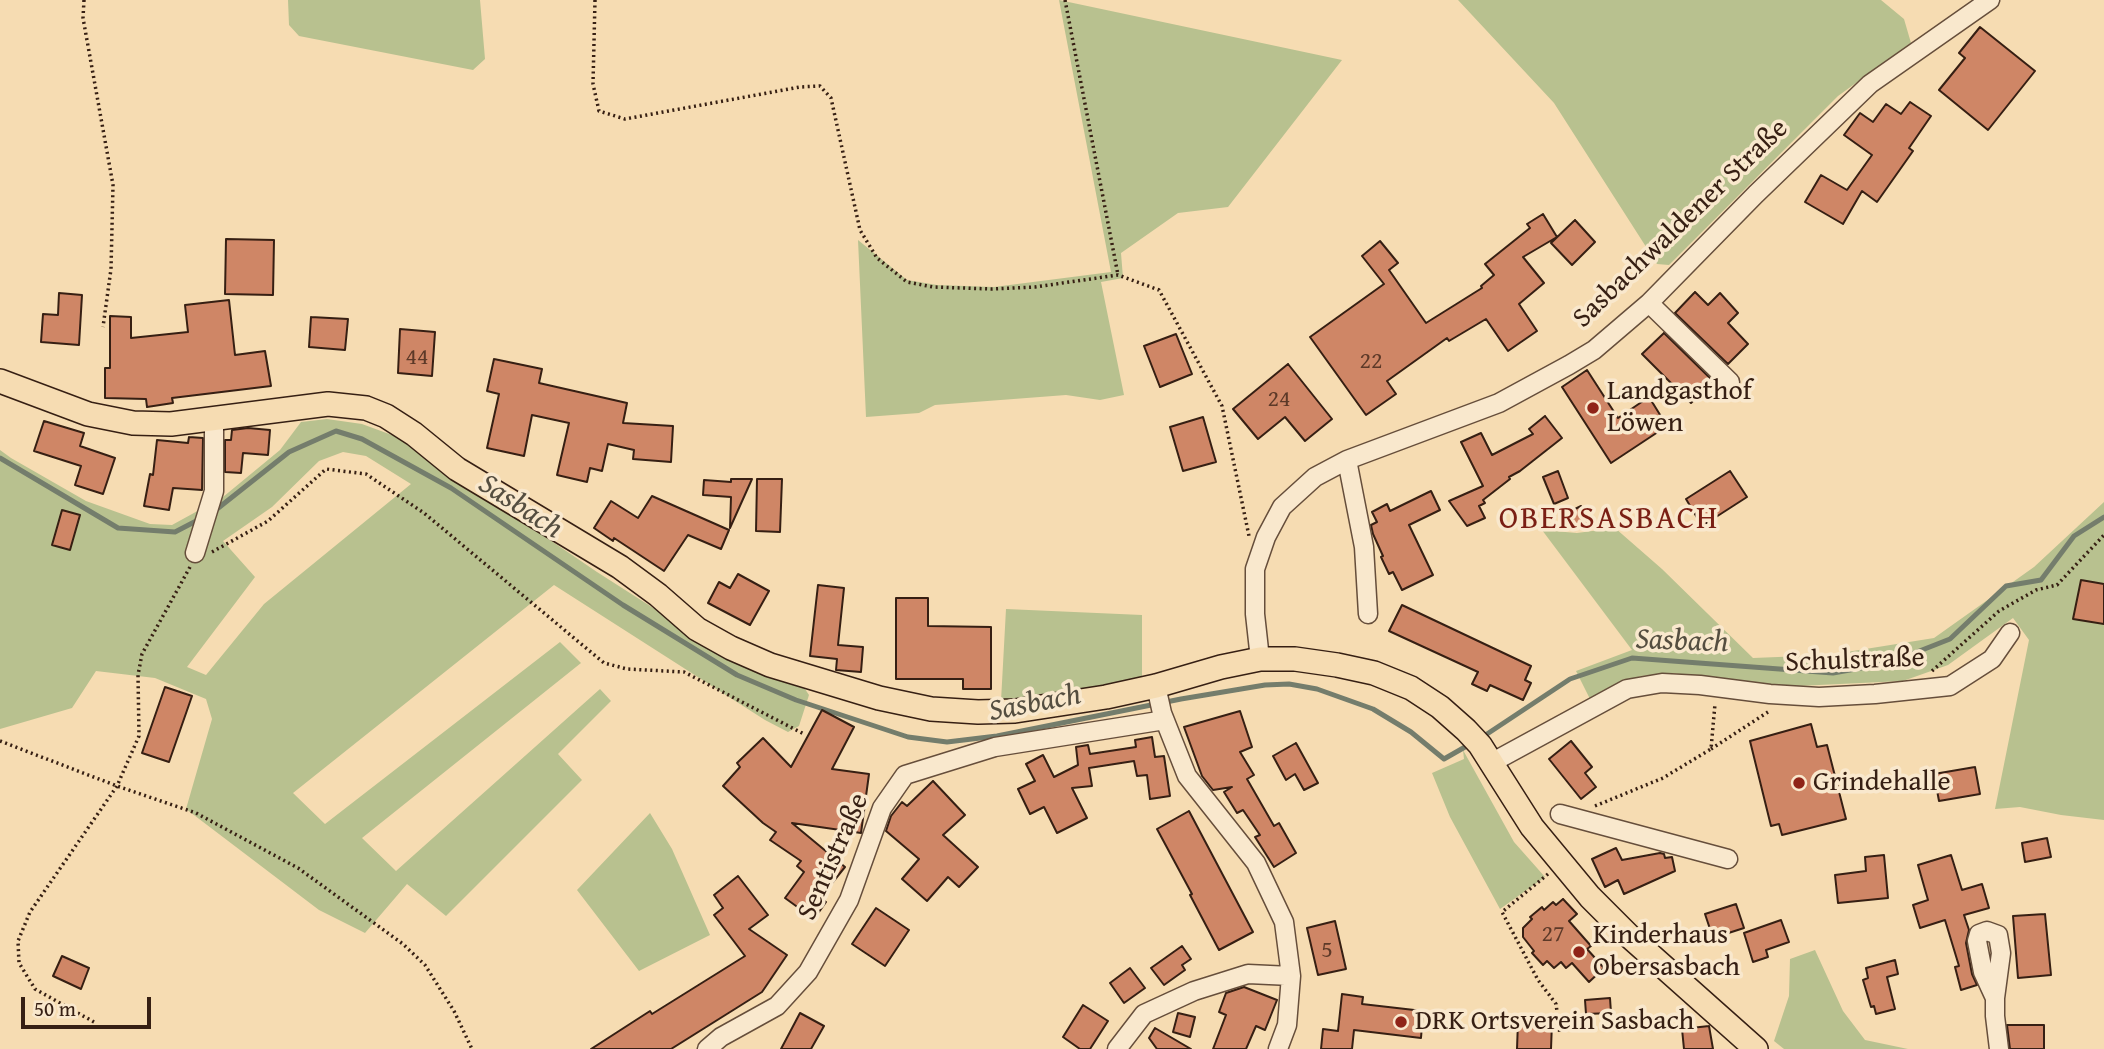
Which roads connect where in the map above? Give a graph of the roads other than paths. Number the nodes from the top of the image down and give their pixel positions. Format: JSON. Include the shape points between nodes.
{"nodes":[{"id":1,"x":1990,"y":0,"type":"edge"},
{"id":2,"x":1649,"y":303,"type":"junction"},
{"id":3,"x":0,"y":381,"type":"edge"},
{"id":4,"x":1730,"y":382,"type":"dead end"},
{"id":5,"x":214,"y":420,"type":"junction"},
{"id":6,"x":1347,"y":460,"type":"junction"},
{"id":7,"x":196,"y":558,"type":"road end"},
{"id":8,"x":1368,"y":614,"type":"dead end"},
{"id":9,"x":2010,"y":633,"type":"dead end"},
{"id":10,"x":1260,"y":659,"type":"junction"},
{"id":11,"x":1158,"y":690,"type":"junction"},
{"id":12,"x":1163,"y":717,"type":"junction"},
{"id":13,"x":1479,"y":746,"type":"junction"},
{"id":14,"x":1559,"y":814,"type":"dead end"},
{"id":15,"x":1728,"y":859,"type":"dead end"},
{"id":16,"x":1291,"y":976,"type":"junction"},
{"id":17,"x":1996,"y":998,"type":"dead end"},
{"id":18,"x":707,"y":1049,"type":"edge"},
{"id":19,"x":1117,"y":1049,"type":"edge"},
{"id":20,"x":1278,"y":1049,"type":"edge"},
{"id":21,"x":1756,"y":1049,"type":"edge"},
{"id":22,"x":1999,"y":1049,"type":"edge"}],
"edges":[{"from":1,"to":2,"type":"street","name":"Sasbachwaldener Straße","via":[[1870,84]]},
{"from":2,"to":4,"type":"street"},
{"from":2,"to":6,"type":"street","name":"Sasbachwaldener Straße","via":[[1594,350],[1499,403]]},
{"from":3,"to":5,"type":"main road","via":[[88,414],[133,423]]},
{"from":5,"to":7,"type":"street","via":[[214,491]]},
{"from":5,"to":11,"type":"main road","via":[[328,404],[366,408],[386,416],[457,469],[620,567],[697,629],[770,665],[834,686],[931,709],[978,712]]},
{"from":6,"to":8,"type":"street","via":[[1364,547]]},
{"from":6,"to":10,"type":"street","name":"Sasbachwaldener Straße","via":[[1315,477],[1283,507],[1266,537],[1255,569]]},
{"from":9,"to":13,"type":"street","name":"Schulstraße","via":[[1992,659],[1950,686],[1819,697],[1661,683],[1627,690]]},
{"from":10,"to":11,"type":"main road","via":[[1221,667]]},
{"from":10,"to":13,"type":"main road","via":[[1295,659],[1374,673],[1411,688],[1440,707]]},
{"from":11,"to":12,"type":"street"},
{"from":12,"to":16,"type":"street","via":[[1188,776],[1256,863],[1284,922]]},
{"from":12,"to":18,"type":"street","name":"Sentistraße","via":[[995,747],[905,775],[882,808],[849,900],[808,972],[777,1006]]},
{"from":13,"to":21,"type":"main road","via":[[1532,827],[1590,897]]},
{"from":14,"to":15,"type":"street"},
{"from":16,"to":19,"type":"street","via":[[1248,974],[1194,991],[1144,1014]]},
{"from":16,"to":20,"type":"street","via":[[1287,1025]]},
{"from":17,"to":22,"type":"street"}]}
